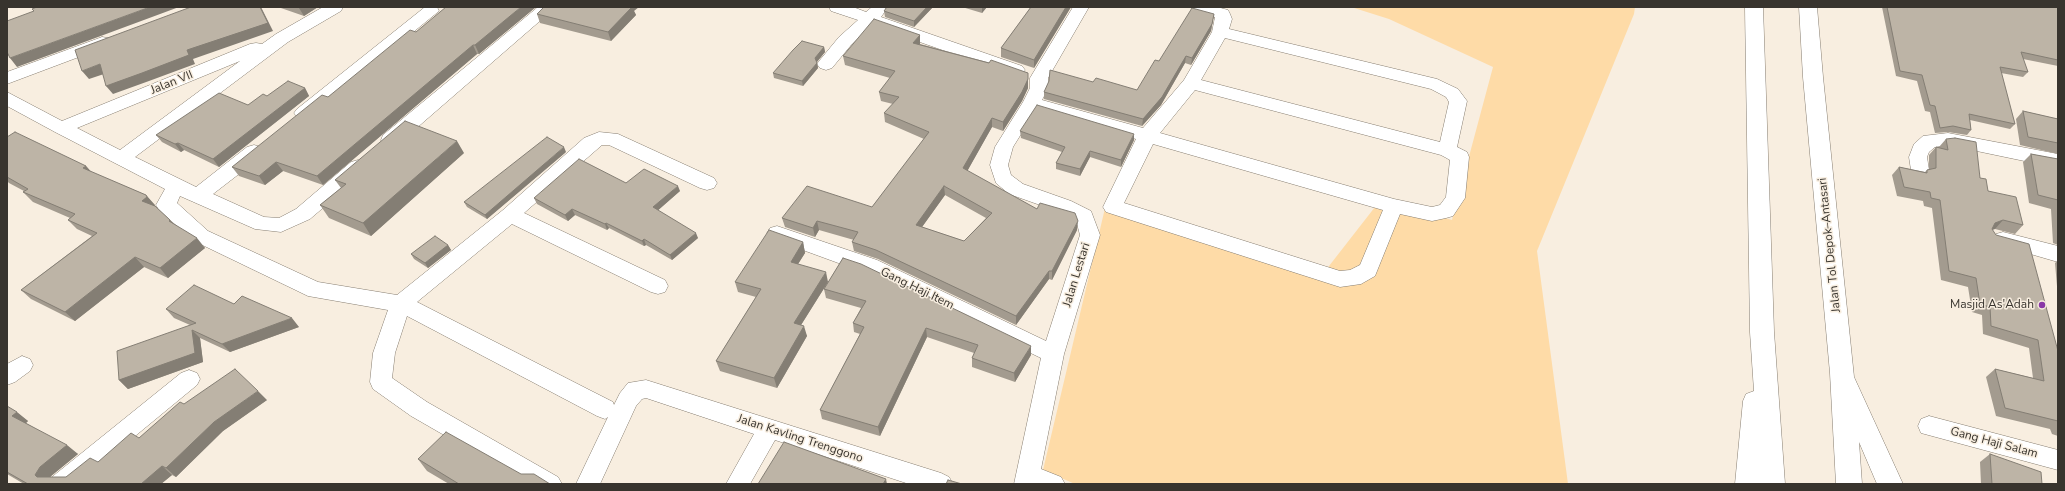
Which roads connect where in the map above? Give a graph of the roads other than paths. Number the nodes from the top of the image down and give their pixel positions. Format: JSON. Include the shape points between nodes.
{"nodes":[{"id":1,"x":335,"y":7,"type":"edge"},
{"id":2,"x":548,"y":7,"type":"edge"},
{"id":3,"x":837,"y":7,"type":"edge"},
{"id":4,"x":1081,"y":7,"type":"edge"},
{"id":5,"x":1200,"y":7,"type":"edge"},
{"id":6,"x":1754,"y":7,"type":"edge"},
{"id":7,"x":1808,"y":7,"type":"edge"},
{"id":8,"x":431,"y":11,"type":"dead end"},
{"id":9,"x":876,"y":12,"type":"edge"},
{"id":10,"x":1220,"y":32,"type":"junction"},
{"id":11,"x":117,"y":37,"type":"edge"},
{"id":12,"x":282,"y":38,"type":"junction"},
{"id":13,"x":826,"y":64,"type":"dead end"},
{"id":14,"x":7,"y":78,"type":"edge"},
{"id":15,"x":1039,"y":78,"type":"junction"},
{"id":16,"x":1191,"y":83,"type":"junction"},
{"id":17,"x":7,"y":98,"type":"edge"},
{"id":18,"x":1032,"y":103,"type":"junction"},
{"id":19,"x":291,"y":122,"type":"edge"},
{"id":20,"x":62,"y":128,"type":"junction"},
{"id":21,"x":1147,"y":136,"type":"junction"},
{"id":22,"x":267,"y":142,"type":"edge"},
{"id":23,"x":1447,"y":150,"type":"junction"},
{"id":24,"x":122,"y":158,"type":"junction"},
{"id":25,"x":2058,"y":161,"type":"edge"},
{"id":26,"x":1920,"y":170,"type":"edge"},
{"id":27,"x":707,"y":183,"type":"dead end"},
{"id":28,"x":176,"y":186,"type":"junction"},
{"id":29,"x":198,"y":196,"type":"junction"},
{"id":30,"x":1394,"y":206,"type":"junction"},
{"id":31,"x":510,"y":215,"type":"junction"},
{"id":32,"x":776,"y":233,"type":"edge"},
{"id":33,"x":1996,"y":237,"type":"edge"},
{"id":34,"x":2058,"y":254,"type":"edge"},
{"id":35,"x":658,"y":286,"type":"dead end"},
{"id":36,"x":401,"y":304,"type":"junction"},
{"id":37,"x":1762,"y":332,"type":"junction"},
{"id":38,"x":1053,"y":354,"type":"junction"},
{"id":39,"x":1842,"y":373,"type":"junction"},
{"id":40,"x":189,"y":379,"type":"dead end"},
{"id":41,"x":605,"y":409,"type":"dead end"},
{"id":42,"x":1929,"y":426,"type":"dead end"},
{"id":43,"x":769,"y":429,"type":"junction"},
{"id":44,"x":2058,"y":460,"type":"edge"},
{"id":45,"x":1028,"y":480,"type":"edge"},
{"id":46,"x":60,"y":484,"type":"edge"},
{"id":47,"x":550,"y":484,"type":"edge"},
{"id":48,"x":588,"y":484,"type":"edge"},
{"id":49,"x":738,"y":484,"type":"edge"},
{"id":50,"x":941,"y":484,"type":"edge"},
{"id":51,"x":1052,"y":484,"type":"edge"},
{"id":52,"x":1748,"y":484,"type":"edge"},
{"id":53,"x":1772,"y":484,"type":"edge"},
{"id":54,"x":1849,"y":484,"type":"edge"},
{"id":55,"x":1890,"y":484,"type":"edge"}],
"edges":[{"from":1,"to":12,"type":"street","name":"Jalan VII"},
{"from":2,"to":29,"type":"street","via":[[303,214],[281,225],[262,224]]},
{"from":3,"to":9,"type":"street"},
{"from":4,"to":15,"type":"street","name":"Jalan Lestari"},
{"from":5,"to":10,"type":"street","via":[[1222,14],[1224,19]]},
{"from":6,"to":37,"type":"highway"},
{"from":7,"to":39,"type":"highway","name":"Jalan Tol Depok–Antasari"},
{"from":8,"to":19,"type":"street"},
{"from":9,"to":13,"type":"street","via":[[845,41]]},
{"from":9,"to":15,"type":"street"},
{"from":10,"to":16,"type":"street"},
{"from":10,"to":23,"type":"street","via":[[1442,88],[1452,93],[1458,101]]},
{"from":11,"to":14,"type":"street"},
{"from":12,"to":20,"type":"street","name":"Jalan VII"},
{"from":12,"to":24,"type":"street","name":"Jalan VII"},
{"from":15,"to":18,"type":"street","name":"Jalan Lestari","via":[[1039,88]]},
{"from":16,"to":21,"type":"street"},
{"from":16,"to":23,"type":"street"},
{"from":17,"to":20,"type":"street"},
{"from":18,"to":21,"type":"street"},
{"from":18,"to":38,"type":"street","name":"Jalan Lestari","via":[[1004,147],[1000,165],[1004,178],[1016,189],[1084,216],[1090,235]]},
{"from":20,"to":24,"type":"street"},
{"from":21,"to":30,"type":"street"},
{"from":21,"to":30,"type":"street","via":[[1113,207],[1340,280],[1354,278],[1368,270]]},
{"from":22,"to":29,"type":"street"},
{"from":23,"to":30,"type":"street","via":[[1460,157],[1455,198],[1446,211],[1432,214]]},
{"from":24,"to":28,"type":"street"},
{"from":25,"to":26,"type":"street","via":[[1948,139],[1930,141],[1921,149],[1918,157]]},
{"from":27,"to":31,"type":"street","via":[[612,140],[599,138]]},
{"from":28,"to":29,"type":"street"},
{"from":28,"to":36,"type":"street","via":[[166,205],[201,236],[315,290]]},
{"from":31,"to":35,"type":"street"},
{"from":31,"to":36,"type":"street"},
{"from":32,"to":38,"type":"street","name":"Gang Haji Item","via":[[870,266]]},
{"from":33,"to":34,"type":"street"},
{"from":36,"to":41,"type":"street"},
{"from":36,"to":47,"type":"street","via":[[384,353],[381,382],[419,409]]},
{"from":37,"to":52,"type":"highway"},
{"from":37,"to":53,"type":"highway"},
{"from":38,"to":45,"type":"street","name":"Jalan Lestari"},
{"from":39,"to":54,"type":"highway","name":"Jalan Tol Depok–Antasari"},
{"from":39,"to":55,"type":"highway"},
{"from":40,"to":46,"type":"street"},
{"from":42,"to":44,"type":"street","name":"Gang Haji Salam"},
{"from":43,"to":48,"type":"street","name":"Jalan Kavling Trenggono","via":[[646,389],[636,390],[628,400]]},
{"from":43,"to":49,"type":"street"},
{"from":43,"to":50,"type":"street","name":"Jalan Kavling Trenggono"},
{"from":45,"to":51,"type":"street"}]}
